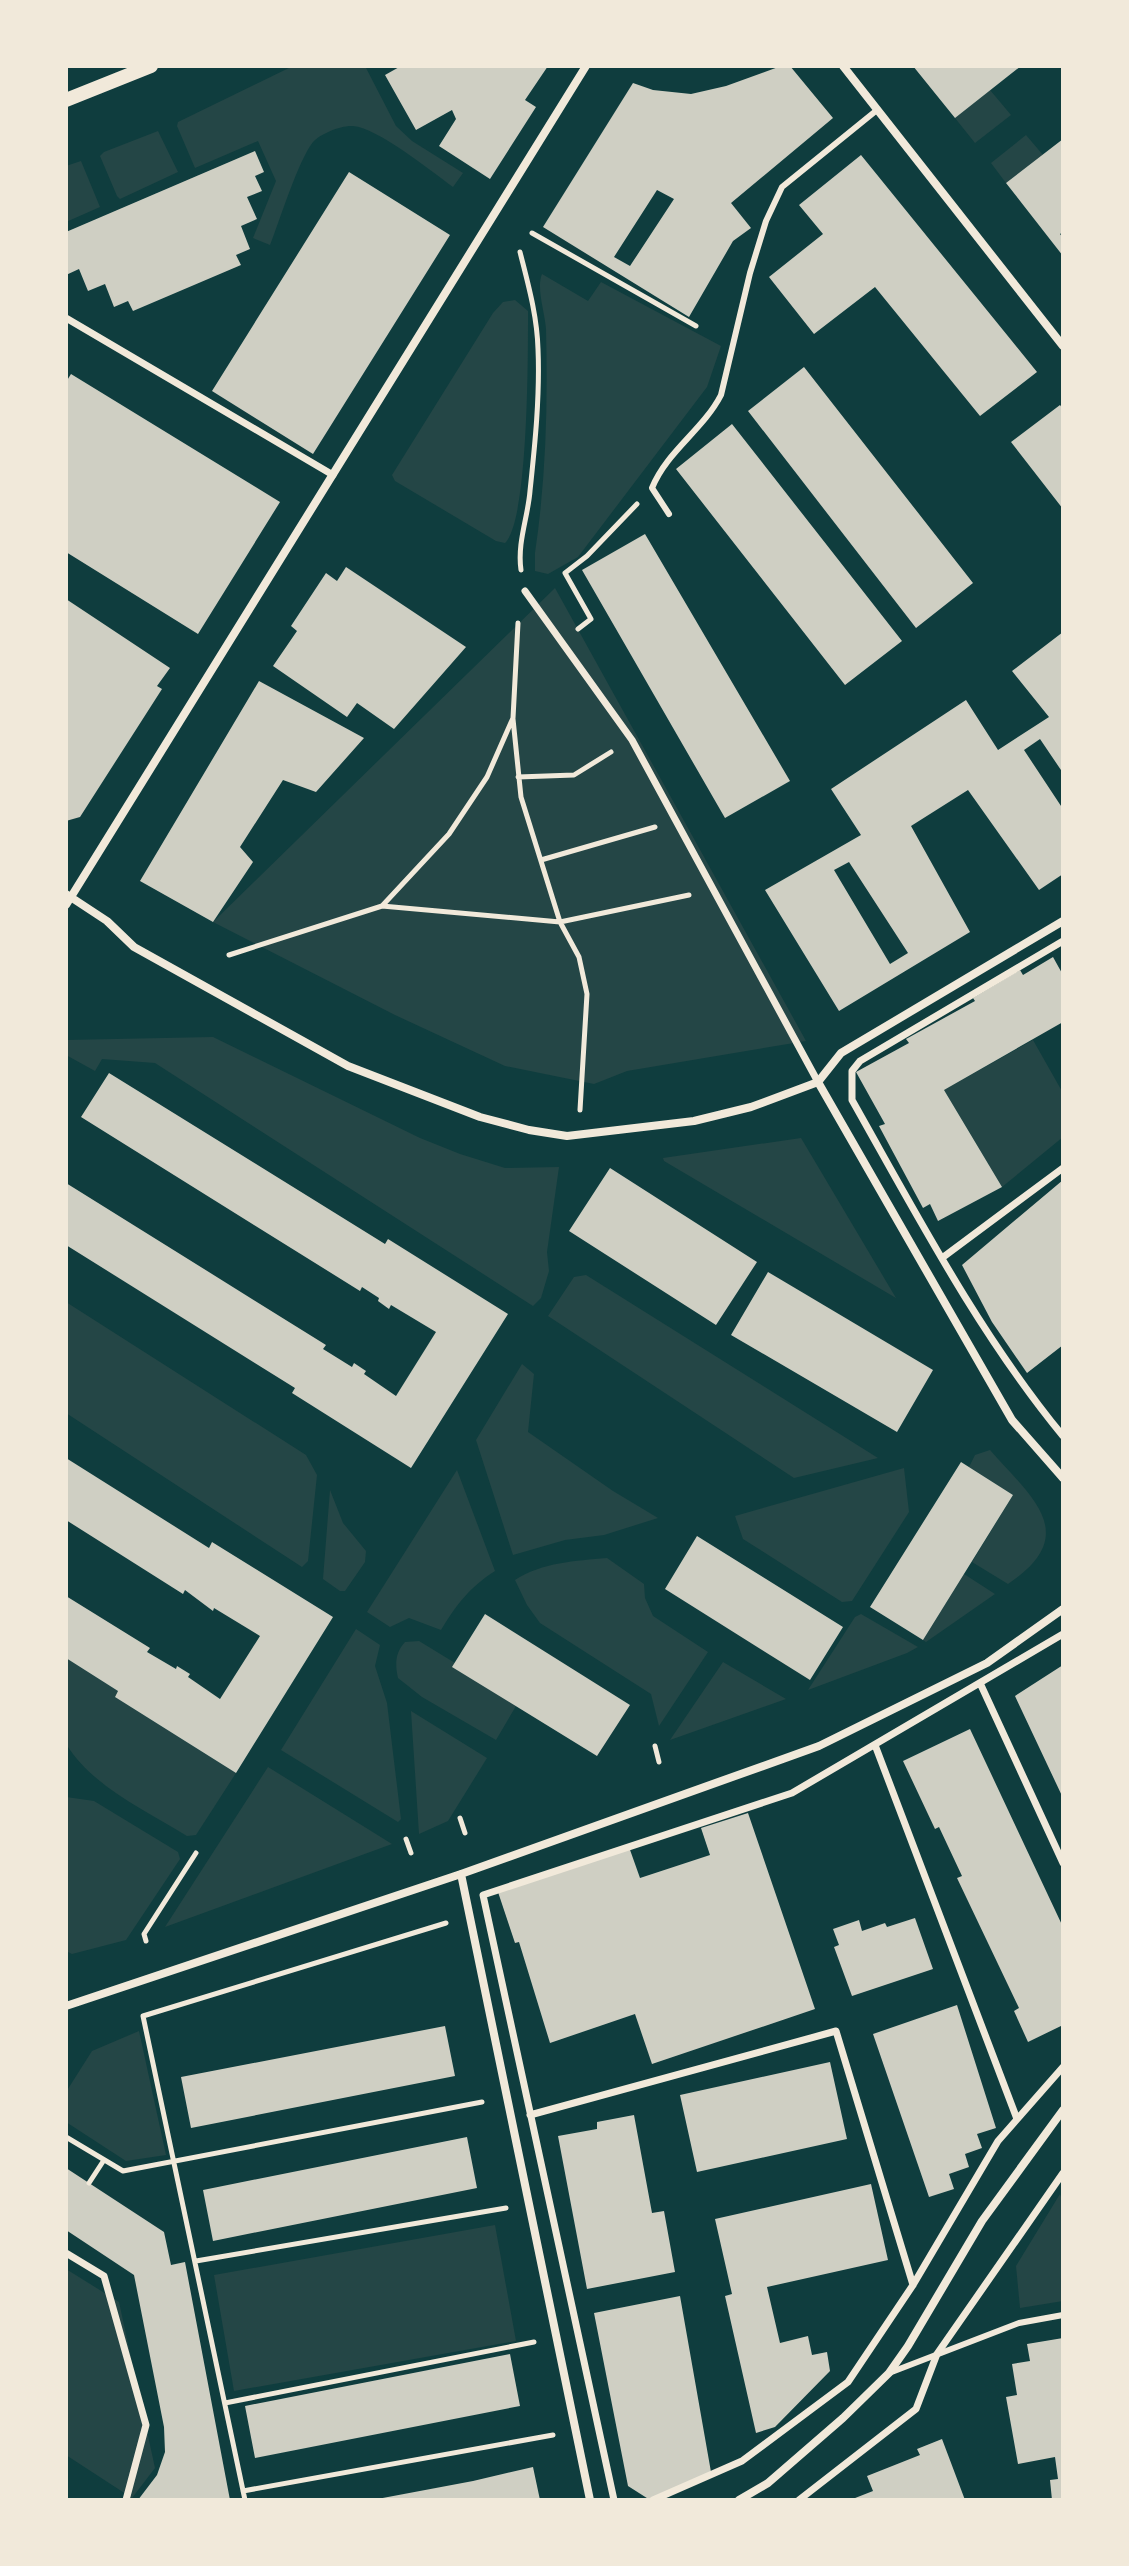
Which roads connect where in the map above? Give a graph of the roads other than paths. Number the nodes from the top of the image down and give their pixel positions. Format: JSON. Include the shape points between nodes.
{"nodes":[{"id":1,"x":151,"y":66,"type":"edge"},
{"id":2,"x":586,"y":66,"type":"edge"},
{"id":3,"x":843,"y":66,"type":"edge"},
{"id":4,"x":66,"y":100,"type":"edge"},
{"id":5,"x":877,"y":110,"type":"junction"},
{"id":6,"x":66,"y":318,"type":"edge"},
{"id":7,"x":1063,"y":346,"type":"edge"},
{"id":8,"x":333,"y":475,"type":"junction"},
{"id":9,"x":669,"y":514,"type":"dead end"},
{"id":10,"x":525,"y":591,"type":"dead end"},
{"id":11,"x":68,"y":898,"type":"edge"},
{"id":12,"x":1063,"y":921,"type":"edge"},
{"id":13,"x":1063,"y":941,"type":"edge"},
{"id":14,"x":818,"y":1082,"type":"junction"},
{"id":15,"x":1063,"y":1168,"type":"edge"},
{"id":16,"x":942,"y":1258,"type":"junction"},
{"id":17,"x":1063,"y":1436,"type":"edge"},
{"id":18,"x":1063,"y":1478,"type":"edge"},
{"id":19,"x":1063,"y":1609,"type":"edge"},
{"id":20,"x":1063,"y":1634,"type":"edge"},
{"id":21,"x":980,"y":1683,"type":"junction"},
{"id":22,"x":875,"y":1745,"type":"junction"},
{"id":23,"x":1063,"y":1863,"type":"edge"},
{"id":24,"x":461,"y":1874,"type":"junction"},
{"id":25,"x":66,"y":2006,"type":"edge"},
{"id":26,"x":1063,"y":2067,"type":"edge"},
{"id":27,"x":1063,"y":2110,"type":"edge"},
{"id":28,"x":530,"y":2115,"type":"junction"},
{"id":29,"x":1017,"y":2119,"type":"junction"},
{"id":30,"x":1063,"y":2173,"type":"edge"},
{"id":31,"x":66,"y":2253,"type":"edge"},
{"id":32,"x":913,"y":2285,"type":"junction"},
{"id":33,"x":1063,"y":2315,"type":"edge"},
{"id":34,"x":937,"y":2354,"type":"junction"},
{"id":35,"x":889,"y":2373,"type":"junction"},
{"id":36,"x":126,"y":2500,"type":"edge"},
{"id":37,"x":590,"y":2500,"type":"edge"},
{"id":38,"x":614,"y":2500,"type":"edge"},
{"id":39,"x":653,"y":2500,"type":"edge"},
{"id":40,"x":739,"y":2500,"type":"edge"},
{"id":41,"x":799,"y":2500,"type":"edge"}],
"edges":[{"from":1,"to":4,"type":"street"},
{"from":2,"to":8,"type":"street"},
{"from":3,"to":5,"type":"street"},
{"from":5,"to":7,"type":"street"},
{"from":5,"to":9,"type":"lane","via":[[782,187],[750,273],[721,395],[664,465],[652,488]]},
{"from":6,"to":8,"type":"street"},
{"from":8,"to":11,"type":"street"},
{"from":10,"to":14,"type":"street","via":[[632,740]]},
{"from":11,"to":14,"type":"street","via":[[107,921],[134,947],[348,1066],[480,1117],[529,1130],[578,1136],[694,1121]]},
{"from":12,"to":14,"type":"street","via":[[841,1053]]},
{"from":13,"to":16,"type":"street","via":[[860,1061],[852,1071],[852,1100]]},
{"from":14,"to":18,"type":"street","via":[[1012,1420]]},
{"from":15,"to":16,"type":"street"},
{"from":16,"to":17,"type":"street","via":[[1030,1396]]},
{"from":19,"to":24,"type":"street","via":[[987,1663],[819,1746]]},
{"from":20,"to":21,"type":"street"},
{"from":21,"to":22,"type":"street"},
{"from":21,"to":23,"type":"street"},
{"from":22,"to":28,"type":"street","via":[[792,1793],[483,1895]]},
{"from":22,"to":29,"type":"street"},
{"from":24,"to":25,"type":"street"},
{"from":24,"to":37,"type":"street"},
{"from":26,"to":29,"type":"street"},
{"from":27,"to":35,"type":"street","via":[[982,2221]]},
{"from":28,"to":32,"type":"street","via":[[836,2031]]},
{"from":28,"to":38,"type":"street"},
{"from":29,"to":32,"type":"street","via":[[998,2141]]},
{"from":30,"to":34,"type":"street"},
{"from":31,"to":36,"type":"street","via":[[104,2276],[146,2425]]},
{"from":32,"to":39,"type":"street","via":[[848,2382],[742,2461]]},
{"from":33,"to":34,"type":"lane","via":[[1019,2323]]},
{"from":34,"to":35,"type":"lane"},
{"from":34,"to":41,"type":"street","via":[[916,2409]]},
{"from":35,"to":40,"type":"street","via":[[768,2483]]}]}
